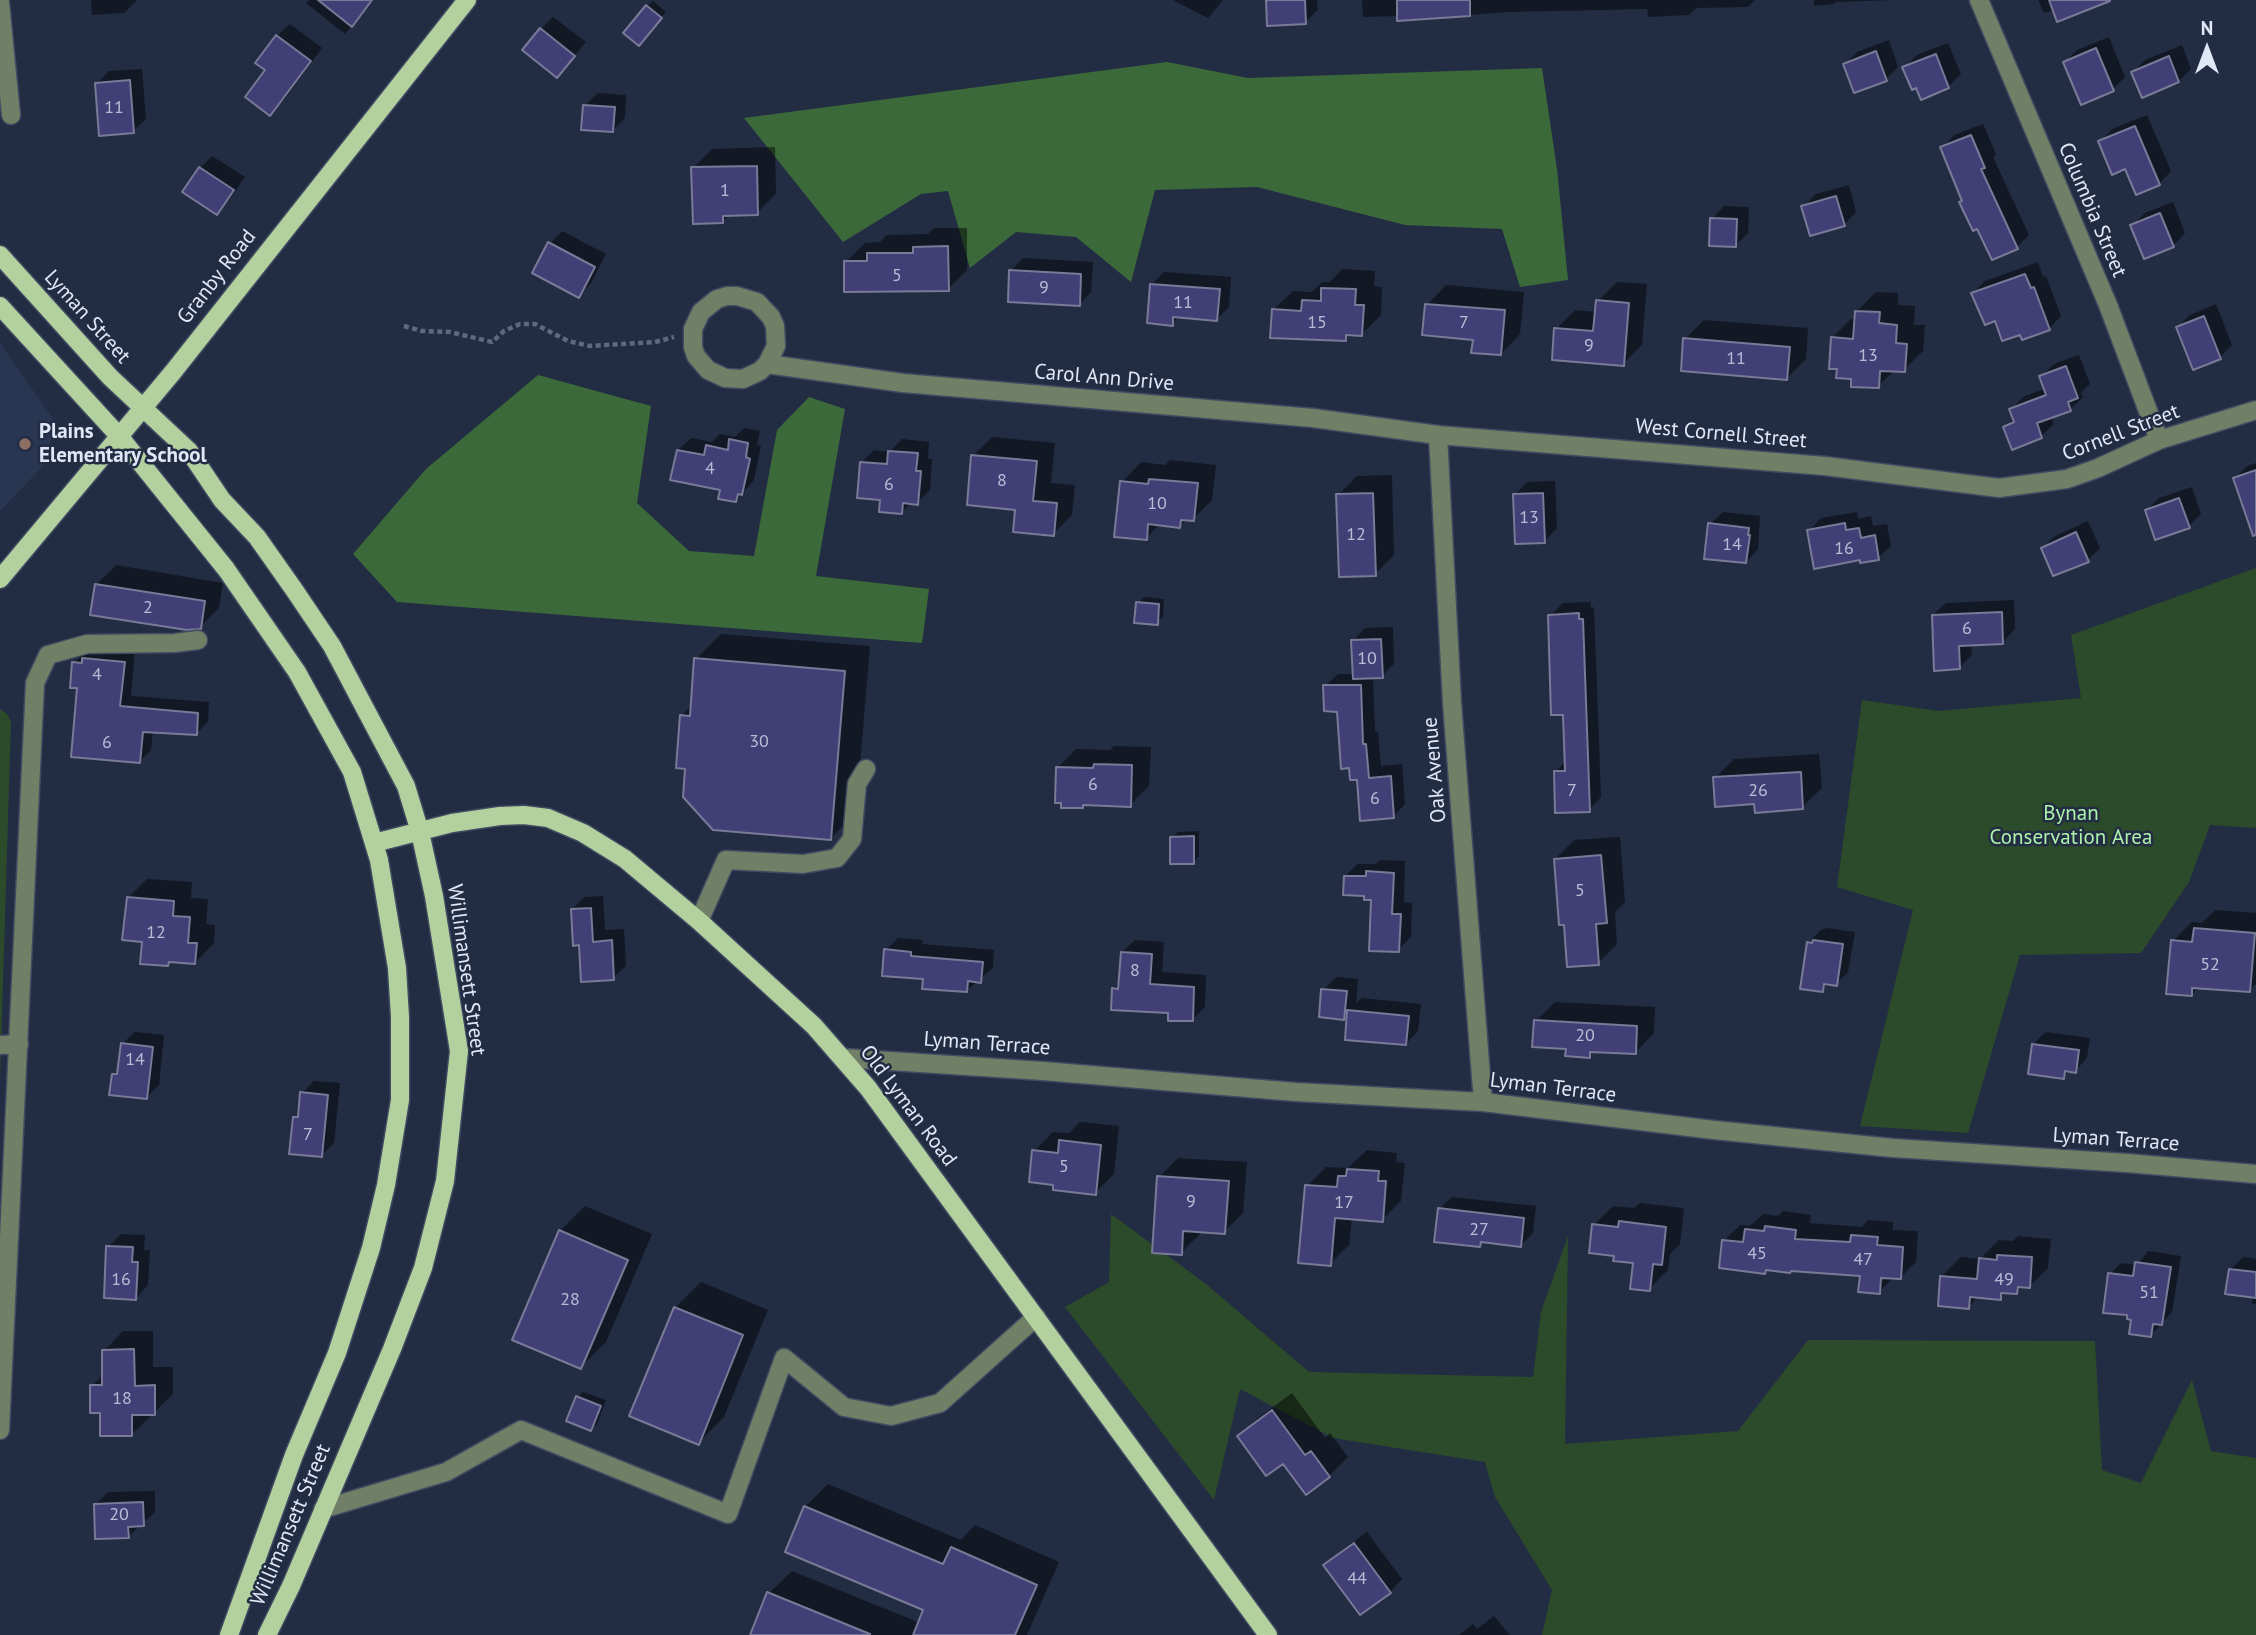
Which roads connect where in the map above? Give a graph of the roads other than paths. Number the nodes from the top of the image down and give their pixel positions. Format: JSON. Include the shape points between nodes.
{"nodes":[{"id":1,"x":467,"y":0,"type":"edge"},
{"id":2,"x":1979,"y":0,"type":"edge"},
{"id":3,"x":0,"y":3,"type":"edge"},
{"id":4,"x":11,"y":115,"type":"dead end"},
{"id":5,"x":0,"y":255,"type":"edge"},
{"id":6,"x":0,"y":306,"type":"edge"},
{"id":7,"x":767,"y":364,"type":"junction"},
{"id":8,"x":142,"y":406,"type":"junction"},
{"id":9,"x":2256,"y":410,"type":"edge"},
{"id":10,"x":1438,"y":435,"type":"junction"},
{"id":11,"x":119,"y":436,"type":"junction"},
{"id":12,"x":2159,"y":440,"type":"junction"},
{"id":13,"x":1999,"y":488,"type":"joint"},
{"id":14,"x":0,"y":579,"type":"edge"},
{"id":15,"x":198,"y":640,"type":"dead end"},
{"id":16,"x":866,"y":769,"type":"dead end"},
{"id":17,"x":420,"y":832,"type":"junction"},
{"id":18,"x":374,"y":843,"type":"junction"},
{"id":19,"x":699,"y":921,"type":"junction"},
{"id":20,"x":19,"y":1044,"type":"junction"},
{"id":21,"x":0,"y":1045,"type":"edge"},
{"id":22,"x":844,"y":1058,"type":"junction"},
{"id":23,"x":1483,"y":1102,"type":"junction"},
{"id":24,"x":2256,"y":1174,"type":"edge"},
{"id":25,"x":4,"y":1231,"type":"edge"},
{"id":26,"x":1036,"y":1317,"type":"junction"},
{"id":27,"x":0,"y":1430,"type":"edge"},
{"id":28,"x":323,"y":1509,"type":"junction"},
{"id":29,"x":229,"y":1635,"type":"edge"},
{"id":30,"x":267,"y":1635,"type":"edge"},
{"id":31,"x":1268,"y":1635,"type":"edge"}],
"edges":[{"from":1,"to":8,"type":"main road","name":"Granby Road"},
{"from":2,"to":12,"type":"street","name":"Columbia Street","via":[[2108,305]]},
{"from":3,"to":4,"type":"street"},
{"from":5,"to":8,"type":"main road","name":"Lyman Street"},
{"from":6,"to":11,"type":"main road"},
{"from":7,"to":7,"type":"street","via":[[776,346],[775,326],[765,309],[747,298],[727,296],[709,305],[696,320],[692,338],[696,356],[716,375],[743,379]]},
{"from":7,"to":10,"type":"street","name":"Carol Ann Drive","via":[[903,383],[1313,418]]},
{"from":8,"to":11,"type":"main road","name":"Granby Road"},
{"from":8,"to":17,"type":"main road","name":"Willimansett Street","via":[[189,451],[222,499],[257,537],[332,646],[406,786]]},
{"from":9,"to":12,"type":"street","name":"Cornell Street"},
{"from":10,"to":13,"type":"street","name":"West Cornell Street","via":[[1825,466]]},
{"from":10,"to":23,"type":"street","name":"Oak Avenue","via":[[1452,703]]},
{"from":11,"to":14,"type":"main road","name":"Granby Road"},
{"from":11,"to":18,"type":"main road","name":"Willimansett Street","via":[[226,569],[297,672],[352,772]]},
{"from":12,"to":13,"type":"street","name":"Cornell Street","via":[[2067,479]]},
{"from":15,"to":20,"type":"street","via":[[74,648],[48,655],[35,683]]},
{"from":16,"to":19,"type":"street","via":[[858,784],[852,839],[837,858],[803,864],[726,860]]},
{"from":17,"to":18,"type":"main road","name":"Old Lyman Road"},
{"from":17,"to":19,"type":"main road","name":"Old Lyman Road","via":[[500,816],[548,818],[625,859]]},
{"from":17,"to":28,"type":"main road","name":"Willimansett Street","via":[[459,1051],[445,1181],[423,1268]]},
{"from":18,"to":29,"type":"main road","name":"Willimansett Street","via":[[397,968],[400,1017],[400,1100],[386,1185],[337,1353],[294,1455]]},
{"from":19,"to":22,"type":"main road","name":"Old Lyman Road"},
{"from":20,"to":21,"type":"street"},
{"from":20,"to":25,"type":"street"},
{"from":22,"to":23,"type":"street","name":"Lyman Terrace"},
{"from":22,"to":26,"type":"main road","name":"Old Lyman Road"},
{"from":23,"to":24,"type":"street","name":"Lyman Terrace","via":[[1866,1145]]},
{"from":25,"to":27,"type":"street"},
{"from":26,"to":28,"type":"street","via":[[940,1403],[891,1416],[845,1406],[784,1358],[728,1514],[521,1430],[446,1472]]},
{"from":26,"to":31,"type":"main road","name":"Old Lyman Road"},
{"from":28,"to":30,"type":"main road","name":"Willimansett Street"}]}
